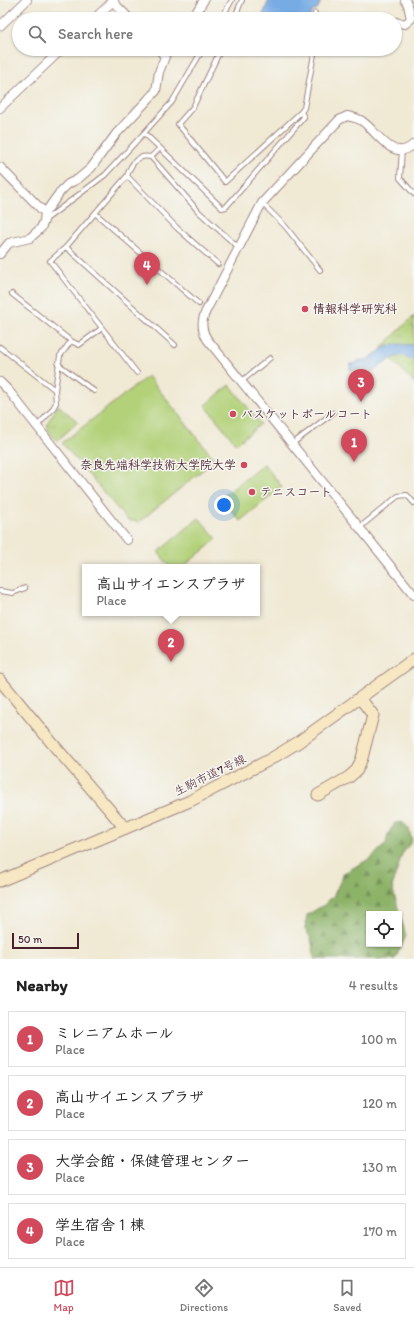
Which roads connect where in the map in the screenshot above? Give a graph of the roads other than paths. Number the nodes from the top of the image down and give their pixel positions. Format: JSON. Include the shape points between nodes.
{"nodes":[{"id":1,"x":27,"y":0,"type":"edge"},
{"id":2,"x":113,"y":0,"type":"edge"},
{"id":3,"x":204,"y":0,"type":"edge"},
{"id":4,"x":232,"y":0,"type":"edge"},
{"id":5,"x":242,"y":0,"type":"edge"},
{"id":6,"x":405,"y":0,"type":"edge"},
{"id":7,"x":15,"y":12,"type":"edge"},
{"id":8,"x":101,"y":12,"type":"edge"},
{"id":9,"x":124,"y":12,"type":"edge"},
{"id":10,"x":196,"y":12,"type":"edge"},
{"id":11,"x":225,"y":12,"type":"edge"},
{"id":12,"x":237,"y":12,"type":"edge"},
{"id":13,"x":12,"y":14,"type":"edge"},
{"id":14,"x":402,"y":23,"type":"edge"},
{"id":15,"x":0,"y":26,"type":"edge"},
{"id":16,"x":55,"y":56,"type":"edge"},
{"id":17,"x":165,"y":56,"type":"edge"},
{"id":18,"x":199,"y":56,"type":"edge"},
{"id":19,"x":217,"y":56,"type":"edge"},
{"id":20,"x":314,"y":56,"type":"edge"},
{"id":21,"x":0,"y":108,"type":"edge"},
{"id":22,"x":301,"y":112,"type":"junction"},
{"id":23,"x":144,"y":133,"type":"junction"},
{"id":24,"x":414,"y":144,"type":"edge"},
{"id":25,"x":160,"y":148,"type":"junction"},
{"id":26,"x":402,"y":150,"type":"junction"},
{"id":27,"x":151,"y":157,"type":"junction"},
{"id":28,"x":0,"y":167,"type":"edge"},
{"id":29,"x":127,"y":176,"type":"junction"},
{"id":30,"x":414,"y":194,"type":"edge"},
{"id":31,"x":262,"y":203,"type":"junction"},
{"id":32,"x":95,"y":213,"type":"junction"},
{"id":33,"x":44,"y":217,"type":"junction"},
{"id":34,"x":66,"y":247,"type":"junction"},
{"id":35,"x":238,"y":247,"type":"junction"},
{"id":36,"x":0,"y":254,"type":"edge"},
{"id":37,"x":218,"y":264,"type":"dead end"},
{"id":38,"x":320,"y":270,"type":"dead end"},
{"id":39,"x":12,"y":294,"type":"dead end"},
{"id":40,"x":199,"y":304,"type":"dead end"},
{"id":41,"x":102,"y":328,"type":"junction"},
{"id":42,"x":71,"y":341,"type":"junction"},
{"id":43,"x":175,"y":345,"type":"dead end"},
{"id":44,"x":0,"y":347,"type":"edge"},
{"id":45,"x":270,"y":358,"type":"dead end"},
{"id":46,"x":58,"y":364,"type":"junction"},
{"id":47,"x":137,"y":373,"type":"dead end"},
{"id":48,"x":242,"y":381,"type":"junction"},
{"id":49,"x":0,"y":382,"type":"edge"},
{"id":50,"x":55,"y":390,"type":"junction"},
{"id":51,"x":94,"y":391,"type":"dead end"},
{"id":52,"x":333,"y":413,"type":"dead end"},
{"id":53,"x":37,"y":427,"type":"junction"},
{"id":54,"x":292,"y":444,"type":"junction"},
{"id":55,"x":414,"y":503,"type":"edge"},
{"id":56,"x":359,"y":528,"type":"junction"},
{"id":57,"x":126,"y":540,"type":"dead end"},
{"id":58,"x":25,"y":588,"type":"dead end"},
{"id":59,"x":0,"y":591,"type":"edge"},
{"id":60,"x":414,"y":595,"type":"edge"},
{"id":61,"x":414,"y":659,"type":"edge"},
{"id":62,"x":0,"y":680,"type":"edge"},
{"id":63,"x":360,"y":698,"type":"junction"},
{"id":64,"x":318,"y":795,"type":"dead end"},
{"id":65,"x":124,"y":828,"type":"junction"},
{"id":66,"x":0,"y":881,"type":"edge"}],
"edges":[{"from":1,"to":7,"type":"street"},
{"from":2,"to":8,"type":"street"},
{"from":2,"to":9,"type":"street"},
{"from":3,"to":10,"type":"street"},
{"from":4,"to":11,"type":"lane"},
{"from":5,"to":12,"type":"lane"},
{"from":6,"to":14,"type":"street","via":[[411,19]]},
{"from":13,"to":15,"type":"street"},
{"from":16,"to":21,"type":"street"},
{"from":17,"to":33,"type":"street","via":[[159,72],[156,91],[116,134],[91,168],[60,192]]},
{"from":18,"to":23,"type":"lane","via":[[172,102]]},
{"from":19,"to":22,"type":"lane","via":[[192,107],[178,124],[225,182]]},
{"from":20,"to":22,"type":"lane","via":[[304,108]]},
{"from":22,"to":25,"type":"lane","via":[[304,117],[226,207],[222,208]]},
{"from":23,"to":25,"type":"lane"},
{"from":23,"to":33,"type":"lane","via":[[105,175]]},
{"from":24,"to":26,"type":"street"},
{"from":25,"to":27,"type":"lane"},
{"from":26,"to":30,"type":"lane","via":[[400,178]]},
{"from":26,"to":31,"type":"street","via":[[389,147],[362,121],[347,116],[340,120]]},
{"from":27,"to":29,"type":"lane","via":[[139,157],[130,167]]},
{"from":27,"to":35,"type":"lane","via":[[198,212]]},
{"from":28,"to":33,"type":"street"},
{"from":29,"to":32,"type":"lane"},
{"from":29,"to":37,"type":"lane","via":[[177,228]]},
{"from":31,"to":35,"type":"street"},
{"from":31,"to":38,"type":"lane","via":[[285,226]]},
{"from":32,"to":34,"type":"lane"},
{"from":32,"to":40,"type":"lane"},
{"from":33,"to":36,"type":"street","via":[[41,228],[30,238],[9,243]]},
{"from":34,"to":41,"type":"lane","via":[[50,261]]},
{"from":34,"to":43,"type":"lane"},
{"from":35,"to":48,"type":"street","via":[[202,324],[207,339]]},
{"from":39,"to":42,"type":"lane"},
{"from":41,"to":42,"type":"lane","via":[[79,345]]},
{"from":41,"to":47,"type":"lane"},
{"from":42,"to":46,"type":"lane","via":[[60,356]]},
{"from":44,"to":50,"type":"lane"},
{"from":45,"to":48,"type":"lane"},
{"from":46,"to":50,"type":"lane"},
{"from":46,"to":51,"type":"lane"},
{"from":48,"to":54,"type":"street"},
{"from":49,"to":53,"type":"street"},
{"from":50,"to":53,"type":"lane","via":[[56,403]]},
{"from":52,"to":54,"type":"lane"},
{"from":53,"to":57,"type":"street"},
{"from":54,"to":56,"type":"street"},
{"from":55,"to":56,"type":"lane","via":[[407,495],[398,496]]},
{"from":56,"to":60,"type":"street"},
{"from":58,"to":59,"type":"lane","via":[[13,593]]},
{"from":61,"to":63,"type":"street","name":"生駒市道7号線"},
{"from":62,"to":65,"type":"street"},
{"from":63,"to":64,"type":"street","via":[[373,715],[358,770]]},
{"from":63,"to":65,"type":"street","name":"生駒市道7号線","via":[[269,760],[190,801]]},
{"from":65,"to":66,"type":"street","name":"生駒市道7号線"}]}
